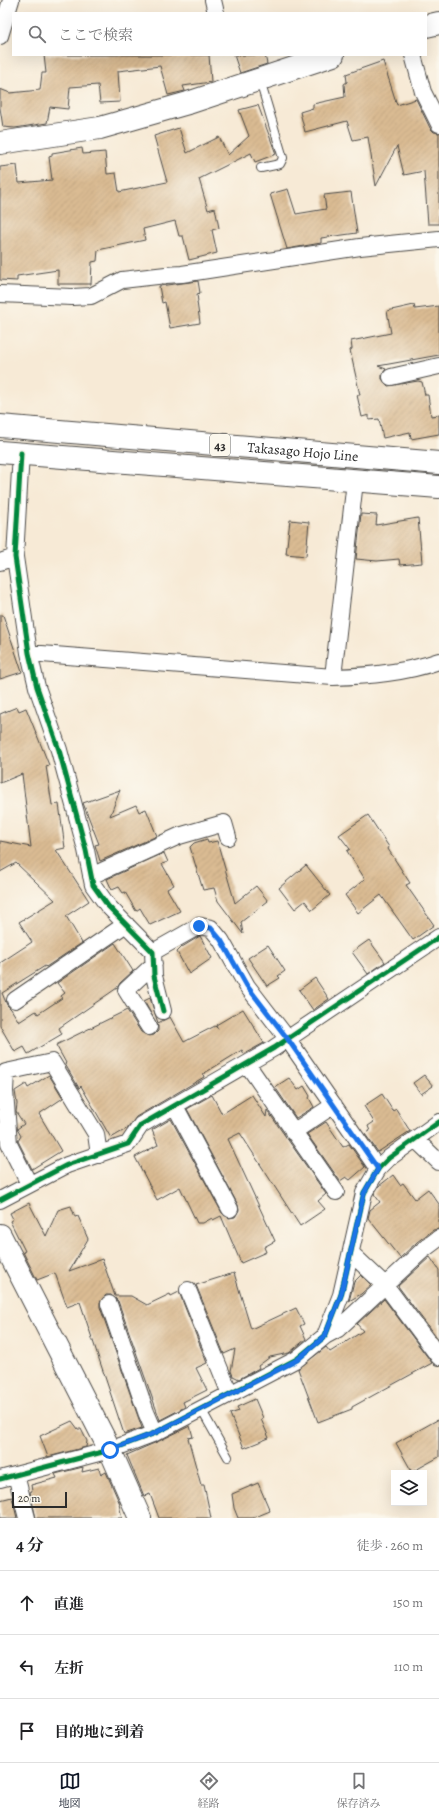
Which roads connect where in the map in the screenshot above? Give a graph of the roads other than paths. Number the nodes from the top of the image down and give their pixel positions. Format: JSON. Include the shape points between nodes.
{"nodes":[{"id":1,"x":11,"y":0,"type":"edge"},
{"id":2,"x":214,"y":0,"type":"edge"},
{"id":3,"x":216,"y":12,"type":"edge"},
{"id":4,"x":439,"y":23,"type":"edge"},
{"id":5,"x":427,"y":26,"type":"edge"},
{"id":6,"x":3,"y":33,"type":"edge"},
{"id":7,"x":330,"y":56,"type":"edge"},
{"id":8,"x":413,"y":56,"type":"edge"},
{"id":9,"x":260,"y":80,"type":"junction"},
{"id":10,"x":439,"y":124,"type":"edge"},
{"id":11,"x":1,"y":138,"type":"edge"},
{"id":12,"x":261,"y":168,"type":"dead end"},
{"id":13,"x":439,"y":239,"type":"edge"},
{"id":14,"x":0,"y":294,"type":"edge"},
{"id":15,"x":439,"y":366,"type":"edge"},
{"id":16,"x":391,"y":377,"type":"dead end"},
{"id":17,"x":0,"y":426,"type":"edge"},
{"id":18,"x":11,"y":452,"type":"edge"},
{"id":19,"x":439,"y":463,"type":"edge"},
{"id":20,"x":355,"y":481,"type":"junction"},
{"id":21,"x":439,"y":488,"type":"edge"},
{"id":22,"x":15,"y":557,"type":"junction"},
{"id":23,"x":0,"y":562,"type":"edge"},
{"id":24,"x":29,"y":653,"type":"junction"},
{"id":25,"x":439,"y":662,"type":"edge"},
{"id":26,"x":333,"y":677,"type":"junction"},
{"id":27,"x":228,"y":837,"type":"dead end"},
{"id":28,"x":91,"y":876,"type":"junction"},
{"id":29,"x":126,"y":924,"type":"junction"},
{"id":30,"x":439,"y":937,"type":"edge"},
{"id":31,"x":154,"y":958,"type":"junction"},
{"id":32,"x":15,"y":1000,"type":"dead end"},
{"id":33,"x":162,"y":1010,"type":"dead end"},
{"id":34,"x":149,"y":1027,"type":"dead end"},
{"id":35,"x":287,"y":1038,"type":"junction"},
{"id":36,"x":247,"y":1064,"type":"junction"},
{"id":37,"x":334,"y":1105,"type":"junction"},
{"id":38,"x":175,"y":1106,"type":"junction"},
{"id":39,"x":439,"y":1122,"type":"edge"},
{"id":40,"x":293,"y":1132,"type":"junction"},
{"id":41,"x":415,"y":1139,"type":"junction"},
{"id":42,"x":100,"y":1155,"type":"junction"},
{"id":43,"x":439,"y":1162,"type":"edge"},
{"id":44,"x":378,"y":1169,"type":"junction"},
{"id":45,"x":29,"y":1184,"type":"junction"},
{"id":46,"x":336,"y":1192,"type":"dead end"},
{"id":47,"x":0,"y":1200,"type":"edge"},
{"id":48,"x":230,"y":1209,"type":"dead end"},
{"id":49,"x":0,"y":1235,"type":"edge"},
{"id":50,"x":439,"y":1238,"type":"edge"},
{"id":51,"x":351,"y":1253,"type":"junction"},
{"id":52,"x":386,"y":1286,"type":"junction"},
{"id":53,"x":188,"y":1290,"type":"dead end"},
{"id":54,"x":109,"y":1304,"type":"dead end"},
{"id":55,"x":325,"y":1336,"type":"junction"},
{"id":56,"x":439,"y":1357,"type":"edge"},
{"id":57,"x":230,"y":1394,"type":"junction"},
{"id":58,"x":201,"y":1409,"type":"junction"},
{"id":59,"x":155,"y":1433,"type":"junction"},
{"id":60,"x":110,"y":1450,"type":"junction"},
{"id":61,"x":228,"y":1457,"type":"dead end"},
{"id":62,"x":16,"y":1476,"type":"junction"},
{"id":63,"x":0,"y":1479,"type":"edge"},
{"id":64,"x":27,"y":1518,"type":"edge"},
{"id":65,"x":140,"y":1518,"type":"edge"}],
"edges":[{"from":1,"to":6,"type":"street"},
{"from":2,"to":3,"type":"street"},
{"from":4,"to":5,"type":"main road"},
{"from":7,"to":9,"type":"main road"},
{"from":8,"to":10,"type":"street","via":[[423,92]]},
{"from":9,"to":11,"type":"main road","via":[[100,128]]},
{"from":9,"to":12,"type":"lane","via":[[283,158],[280,164]]},
{"from":13,"to":14,"type":"street","via":[[360,247],[182,274],[122,280],[91,296]]},
{"from":15,"to":16,"type":"street"},
{"from":17,"to":19,"type":"main road","name":"Takasago Hojo Line","number":"43"},
{"from":18,"to":20,"type":"main road","name":"Takasago Hojo Line","number":"43"},
{"from":18,"to":22,"type":"street"},
{"from":20,"to":21,"type":"main road","name":"Takasago Hojo Line","number":"43"},
{"from":20,"to":26,"type":"street"},
{"from":22,"to":23,"type":"street"},
{"from":22,"to":24,"type":"street"},
{"from":24,"to":26,"type":"street"},
{"from":24,"to":28,"type":"street","via":[[59,750]]},
{"from":25,"to":26,"type":"street","via":[[416,669]]},
{"from":27,"to":28,"type":"street","via":[[224,823],[178,836]]},
{"from":28,"to":29,"type":"street","via":[[93,885],[108,906]]},
{"from":29,"to":31,"type":"street"},
{"from":29,"to":32,"type":"street"},
{"from":30,"to":35,"type":"street"},
{"from":31,"to":33,"type":"street","via":[[154,976]]},
{"from":31,"to":34,"type":"street","via":[[126,990]]},
{"from":31,"to":35,"type":"street","via":[[199,926],[211,928],[221,940],[247,986]]},
{"from":35,"to":36,"type":"street"},
{"from":35,"to":37,"type":"street"},
{"from":36,"to":38,"type":"street"},
{"from":36,"to":40,"type":"street"},
{"from":37,"to":40,"type":"street"},
{"from":37,"to":44,"type":"street"},
{"from":38,"to":42,"type":"street","via":[[142,1125],[128,1144]]},
{"from":38,"to":48,"type":"street"},
{"from":39,"to":41,"type":"street"},
{"from":40,"to":46,"type":"street"},
{"from":41,"to":43,"type":"street"},
{"from":41,"to":44,"type":"street"},
{"from":42,"to":45,"type":"street","via":[[67,1165]]},
{"from":42,"to":45,"type":"street","via":[[96,1134],[52,1062],[6,1072],[9,1144]]},
{"from":44,"to":51,"type":"street","via":[[364,1193]]},
{"from":45,"to":47,"type":"street"},
{"from":49,"to":60,"type":"main road"},
{"from":50,"to":52,"type":"street"},
{"from":51,"to":52,"type":"street"},
{"from":51,"to":55,"type":"street","via":[[341,1295]]},
{"from":52,"to":55,"type":"street","via":[[338,1328]]},
{"from":52,"to":56,"type":"street"},
{"from":53,"to":57,"type":"street"},
{"from":54,"to":59,"type":"street"},
{"from":55,"to":57,"type":"street","via":[[297,1360]]},
{"from":57,"to":58,"type":"street"},
{"from":58,"to":59,"type":"street"},
{"from":58,"to":61,"type":"lane"},
{"from":59,"to":60,"type":"street"},
{"from":60,"to":62,"type":"street"},
{"from":60,"to":65,"type":"main road"},
{"from":62,"to":63,"type":"street"},
{"from":62,"to":64,"type":"street"}]}
